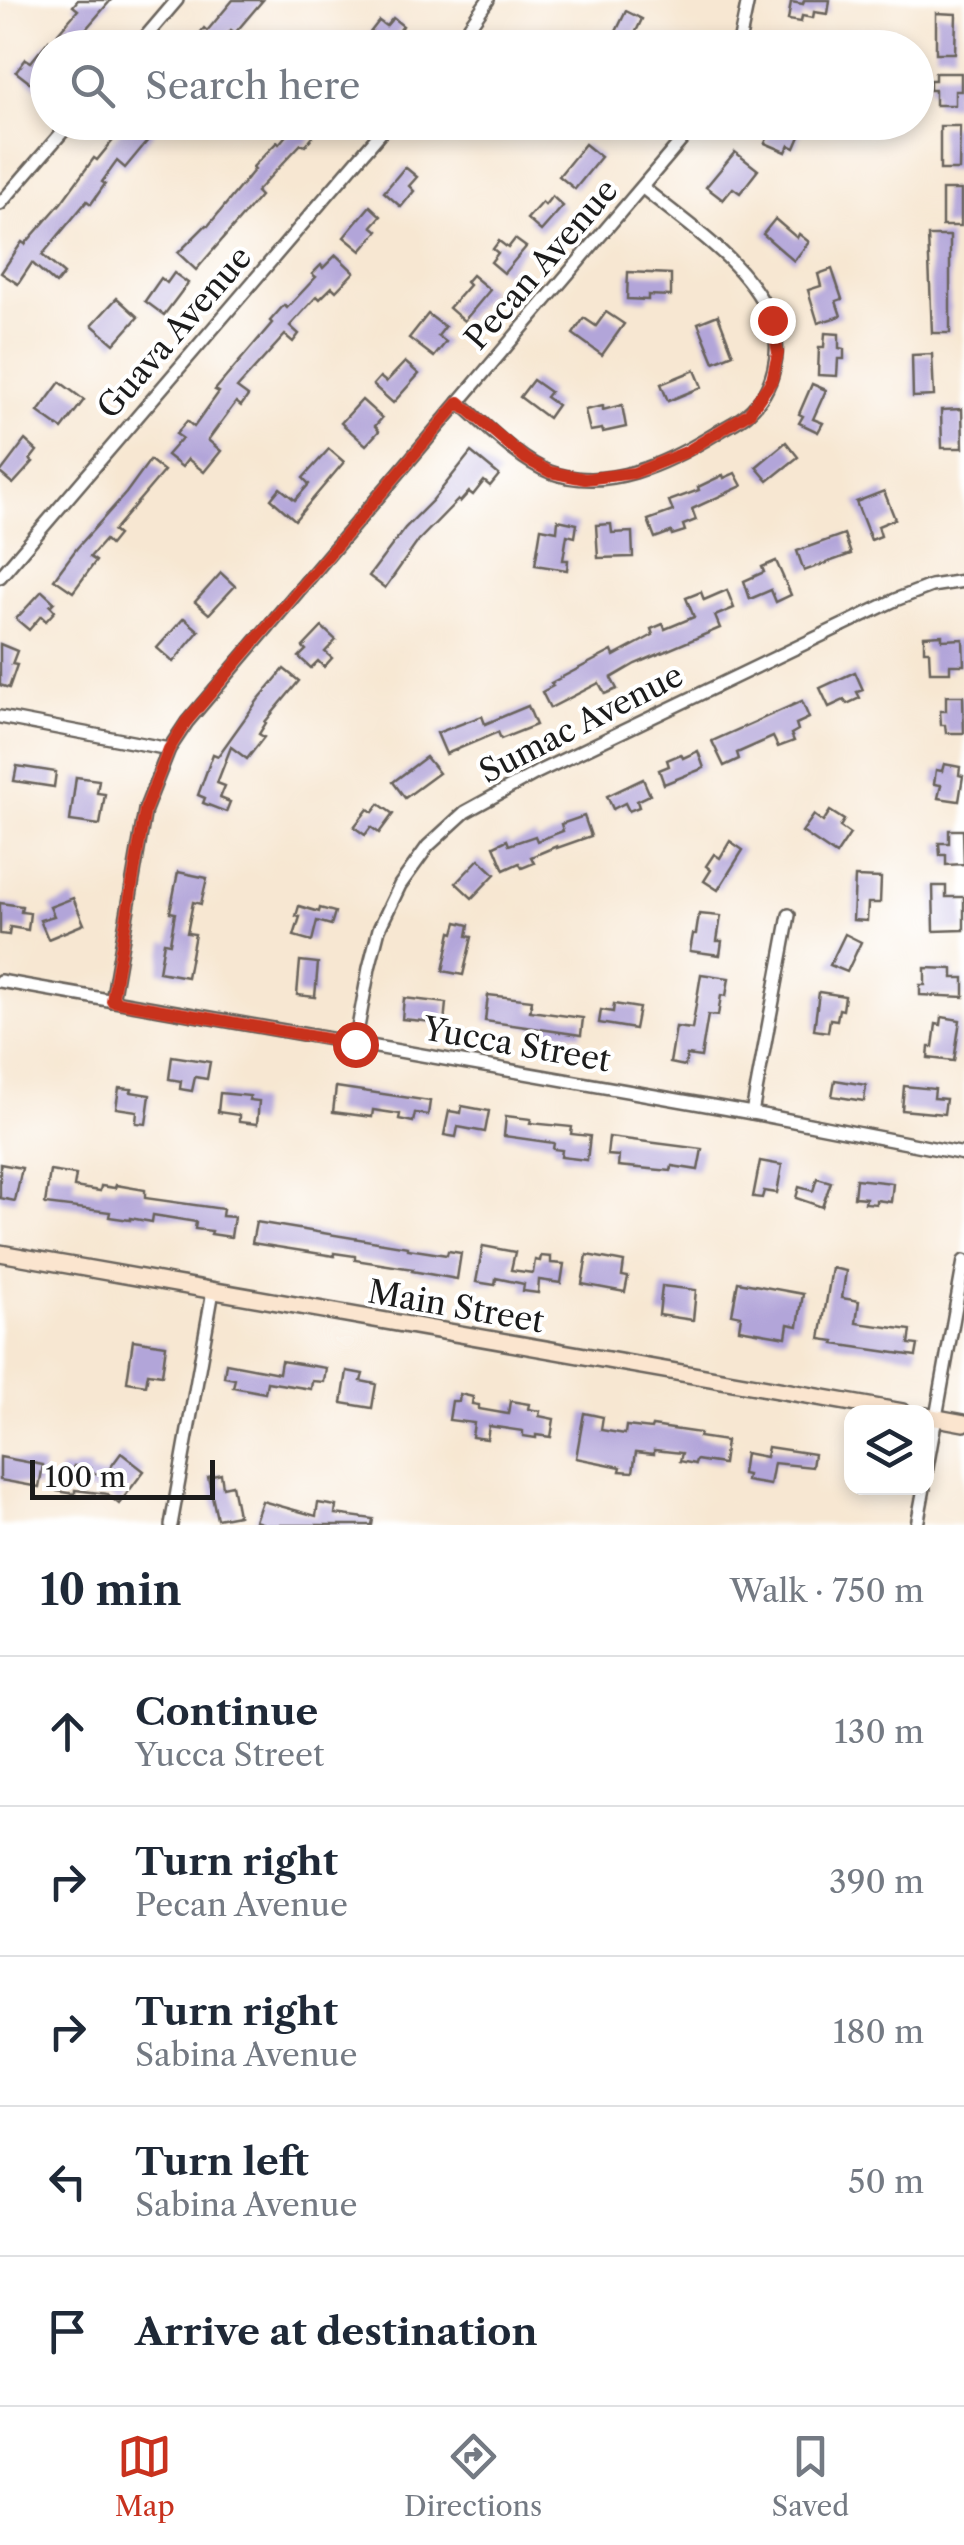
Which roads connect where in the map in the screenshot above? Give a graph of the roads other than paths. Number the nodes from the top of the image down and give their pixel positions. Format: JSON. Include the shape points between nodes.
{"nodes":[{"id":1,"x":177,"y":0,"type":"edge"},
{"id":2,"x":488,"y":0,"type":"edge"},
{"id":3,"x":748,"y":0,"type":"edge"},
{"id":4,"x":151,"y":30,"type":"edge"},
{"id":5,"x":467,"y":30,"type":"edge"},
{"id":6,"x":742,"y":30,"type":"edge"},
{"id":7,"x":55,"y":140,"type":"edge"},
{"id":8,"x":375,"y":140,"type":"edge"},
{"id":9,"x":682,"y":140,"type":"edge"},
{"id":10,"x":642,"y":188,"type":"junction"},
{"id":11,"x":0,"y":204,"type":"edge"},
{"id":12,"x":459,"y":402,"type":"junction"},
{"id":13,"x":0,"y":576,"type":"edge"},
{"id":14,"x":964,"y":580,"type":"edge"},
{"id":15,"x":0,"y":717,"type":"edge"},
{"id":16,"x":169,"y":749,"type":"junction"},
{"id":17,"x":789,"y":914,"type":"dead end"},
{"id":18,"x":0,"y":981,"type":"edge"},
{"id":19,"x":112,"y":1001,"type":"junction"},
{"id":20,"x":355,"y":1044,"type":"junction"},
{"id":21,"x":752,"y":1113,"type":"junction"},
{"id":22,"x":964,"y":1154,"type":"edge"},
{"id":23,"x":0,"y":1253,"type":"edge"},
{"id":24,"x":964,"y":1261,"type":"edge"},
{"id":25,"x":213,"y":1291,"type":"junction"},
{"id":26,"x":864,"y":1405,"type":"edge"},
{"id":27,"x":934,"y":1405,"type":"edge"},
{"id":28,"x":934,"y":1418,"type":"edge"},
{"id":29,"x":964,"y":1423,"type":"edge"},
{"id":30,"x":923,"y":1495,"type":"edge"},
{"id":31,"x":171,"y":1525,"type":"edge"},
{"id":32,"x":917,"y":1525,"type":"edge"}],
"edges":[{"from":1,"to":4,"type":"street"},
{"from":2,"to":5,"type":"street"},
{"from":3,"to":6,"type":"street"},
{"from":7,"to":11,"type":"street"},
{"from":8,"to":13,"type":"street","name":"Guava Avenue"},
{"from":9,"to":10,"type":"street","name":"Pecan Avenue"},
{"from":10,"to":12,"type":"street","name":"Pecan Avenue"},
{"from":10,"to":12,"type":"street","via":[[724,254],[756,288],[772,320],[778,353],[772,380],[749,413],[686,452],[634,473],[585,479],[526,459]]},
{"from":12,"to":16,"type":"street","name":"Pecan Avenue"},
{"from":14,"to":20,"type":"street","name":"Sumac Avenue","via":[[895,600],[465,812],[428,846],[379,929]]},
{"from":15,"to":16,"type":"street"},
{"from":16,"to":19,"type":"street","name":"Pecan Avenue","via":[[145,810]]},
{"from":17,"to":21,"type":"street"},
{"from":18,"to":19,"type":"street","name":"Yucca Street"},
{"from":19,"to":20,"type":"street","name":"Yucca Street"},
{"from":20,"to":21,"type":"street","name":"Yucca Street"},
{"from":21,"to":22,"type":"street","name":"Yucca Street"},
{"from":23,"to":25,"type":"main road","name":"Main Street"},
{"from":24,"to":27,"type":"street"},
{"from":25,"to":26,"type":"main road","name":"Main Street"},
{"from":25,"to":31,"type":"street"},
{"from":28,"to":29,"type":"main road"},
{"from":30,"to":32,"type":"street"}]}
